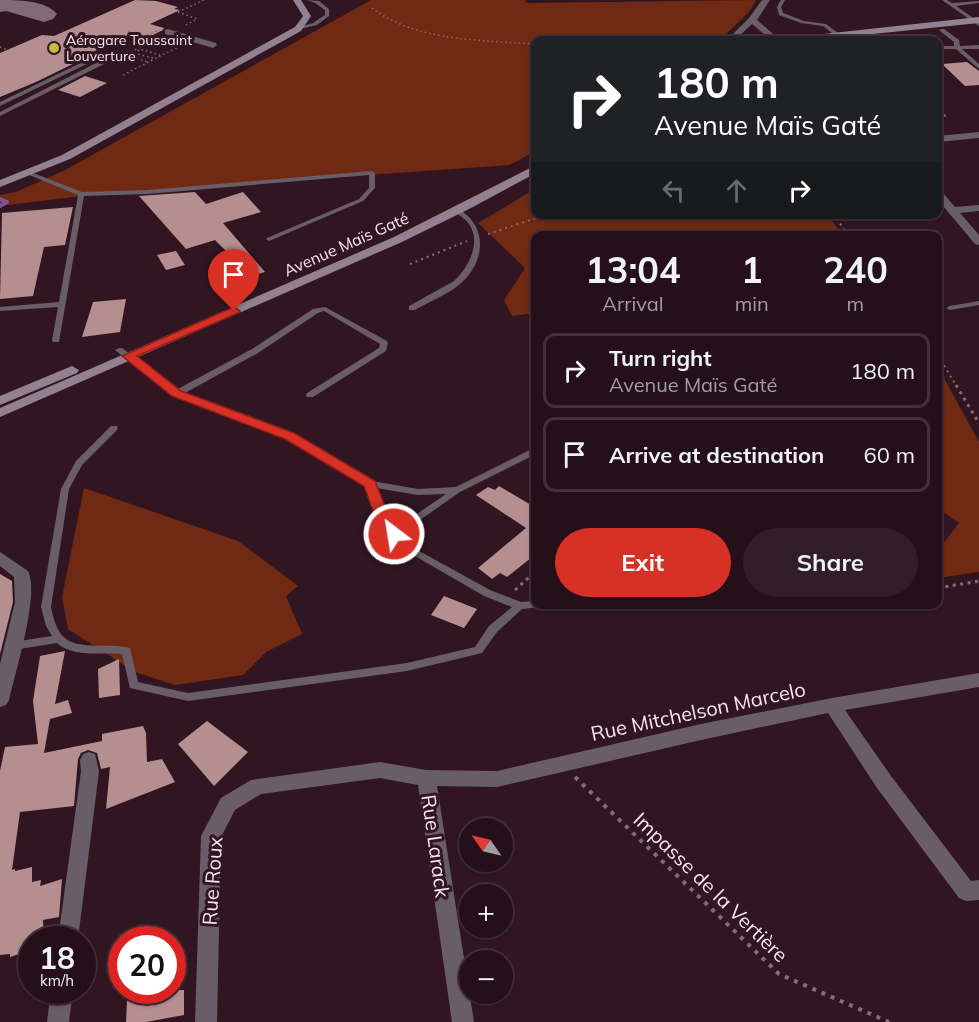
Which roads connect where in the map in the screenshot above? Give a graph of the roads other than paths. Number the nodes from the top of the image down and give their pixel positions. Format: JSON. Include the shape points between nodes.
{"nodes":[{"id":1,"x":297,"y":0,"type":"edge"},
{"id":2,"x":309,"y":0,"type":"edge"},
{"id":3,"x":766,"y":0,"type":"edge"},
{"id":4,"x":783,"y":0,"type":"edge"},
{"id":5,"x":944,"y":0,"type":"edge"},
{"id":6,"x":979,"y":2,"type":"edge"},
{"id":7,"x":952,"y":5,"type":"junction"},
{"id":8,"x":752,"y":20,"type":"junction"},
{"id":9,"x":978,"y":22,"type":"edge"},
{"id":10,"x":298,"y":29,"type":"junction"},
{"id":11,"x":942,"y":30,"type":"junction"},
{"id":12,"x":168,"y":32,"type":"road end"},
{"id":13,"x":735,"y":36,"type":"edge"},
{"id":14,"x":771,"y":36,"type":"edge"},
{"id":15,"x":839,"y":36,"type":"edge"},
{"id":16,"x":867,"y":36,"type":"edge"},
{"id":17,"x":876,"y":36,"type":"edge"},
{"id":18,"x":213,"y":45,"type":"dead end"},
{"id":19,"x":957,"y":47,"type":"junction"},
{"id":20,"x":979,"y":47,"type":"edge"},
{"id":21,"x":942,"y":48,"type":"edge"},
{"id":22,"x":979,"y":67,"type":"edge"},
{"id":23,"x":32,"y":88,"type":"junction"},
{"id":24,"x":44,"y":92,"type":"junction"},
{"id":25,"x":0,"y":104,"type":"edge"},
{"id":26,"x":0,"y":114,"type":"edge"},
{"id":27,"x":979,"y":135,"type":"edge"},
{"id":28,"x":942,"y":138,"type":"edge"},
{"id":29,"x":531,"y":161,"type":"edge"},
{"id":30,"x":531,"y":171,"type":"edge"},
{"id":31,"x":31,"y":174,"type":"junction"},
{"id":32,"x":0,"y":184,"type":"edge"},
{"id":33,"x":81,"y":194,"type":"junction"},
{"id":34,"x":942,"y":201,"type":"edge"},
{"id":35,"x":979,"y":208,"type":"edge"},
{"id":36,"x":458,"y":211,"type":"junction"},
{"id":37,"x":953,"y":211,"type":"junction"},
{"id":38,"x":270,"y":239,"type":"dead end"},
{"id":39,"x":979,"y":242,"type":"edge"},
{"id":40,"x":979,"y":303,"type":"edge"},
{"id":41,"x":62,"y":304,"type":"junction"},
{"id":42,"x":412,"y":308,"type":"dead end"},
{"id":43,"x":950,"y":308,"type":"dead end"},
{"id":44,"x":0,"y":309,"type":"edge"},
{"id":45,"x":56,"y":340,"type":"dead end"},
{"id":46,"x":124,"y":353,"type":"junction"},
{"id":47,"x":176,"y":394,"type":"junction"},
{"id":48,"x":310,"y":395,"type":"dead end"},
{"id":49,"x":0,"y":401,"type":"edge"},
{"id":50,"x":0,"y":413,"type":"edge"},
{"id":51,"x":114,"y":428,"type":"dead end"},
{"id":52,"x":531,"y":453,"type":"edge"},
{"id":53,"x":370,"y":484,"type":"junction"},
{"id":54,"x":457,"y":490,"type":"junction"},
{"id":55,"x":394,"y":534,"type":"junction"},
{"id":56,"x":0,"y":558,"type":"edge"},
{"id":57,"x":531,"y":605,"type":"edge"},
{"id":58,"x":520,"y":606,"type":"junction"},
{"id":59,"x":57,"y":639,"type":"junction"},
{"id":60,"x":13,"y":646,"type":"junction"},
{"id":61,"x":979,"y":680,"type":"edge"},
{"id":62,"x":0,"y":699,"type":"edge"},
{"id":63,"x":832,"y":705,"type":"junction"},
{"id":64,"x":89,"y":760,"type":"dead end"},
{"id":65,"x":426,"y":778,"type":"junction"},
{"id":66,"x":979,"y":891,"type":"edge"},
{"id":67,"x":70,"y":926,"type":"edge"},
{"id":68,"x":60,"y":1004,"type":"edge"},
{"id":69,"x":57,"y":1022,"type":"edge"},
{"id":70,"x":206,"y":1022,"type":"edge"},
{"id":71,"x":463,"y":1022,"type":"edge"}],
"edges":[{"from":1,"to":10,"type":"main road","via":[[307,16]]},
{"from":2,"to":10,"type":"lane","via":[[327,10],[327,16]]},
{"from":3,"to":8,"type":"street"},
{"from":4,"to":15,"type":"lane","via":[[778,7],[781,14],[825,25]]},
{"from":5,"to":7,"type":"lane"},
{"from":6,"to":7,"type":"lane"},
{"from":7,"to":9,"type":"lane"},
{"from":8,"to":13,"type":"street"},
{"from":8,"to":14,"type":"street"},
{"from":9,"to":11,"type":"main road"},
{"from":9,"to":16,"type":"main road"},
{"from":10,"to":31,"type":"main road"},
{"from":11,"to":17,"type":"main road"},
{"from":11,"to":19,"type":"lane","via":[[957,41]]},
{"from":12,"to":18,"type":"street"},
{"from":19,"to":20,"type":"lane"},
{"from":19,"to":21,"type":"lane"},
{"from":19,"to":22,"type":"lane"},
{"from":23,"to":24,"type":"lane"},
{"from":23,"to":24,"type":"lane","via":[[93,59],[108,58]]},
{"from":23,"to":25,"type":"lane"},
{"from":24,"to":26,"type":"lane"},
{"from":27,"to":28,"type":"street"},
{"from":29,"to":46,"type":"main road","name":"Avenue Maïs Gaté","via":[[404,228]]},
{"from":30,"to":36,"type":"main road","name":"Avenue Maïs Gaté"},
{"from":31,"to":32,"type":"main road"},
{"from":31,"to":33,"type":"lane"},
{"from":33,"to":38,"type":"lane","via":[[372,173],[372,188],[361,200]]},
{"from":33,"to":41,"type":"lane"},
{"from":34,"to":37,"type":"street"},
{"from":35,"to":37,"type":"street"},
{"from":36,"to":42,"type":"lane","via":[[472,224],[477,251],[456,284]]},
{"from":36,"to":46,"type":"main road","name":"Avenue Maïs Gaté","via":[[383,248]]},
{"from":37,"to":39,"type":"street"},
{"from":40,"to":43,"type":"lane"},
{"from":41,"to":44,"type":"lane"},
{"from":41,"to":45,"type":"lane"},
{"from":46,"to":47,"type":"lane"},
{"from":46,"to":49,"type":"main road","name":"Avenue Maïs Gaté"},
{"from":46,"to":50,"type":"main road","name":"Avenue Maïs Gaté"},
{"from":47,"to":48,"type":"lane","via":[[255,351],[316,311],[325,309],[384,343],[383,349]]},
{"from":47,"to":53,"type":"lane","via":[[290,436]]},
{"from":51,"to":59,"type":"lane","via":[[79,463],[65,489],[46,607]]},
{"from":52,"to":54,"type":"lane"},
{"from":53,"to":54,"type":"lane","via":[[418,492]]},
{"from":53,"to":55,"type":"lane","via":[[383,519]]},
{"from":54,"to":55,"type":"lane"},
{"from":55,"to":58,"type":"lane","via":[[454,576]]},
{"from":56,"to":60,"type":"street","via":[[22,575],[23,602]]},
{"from":57,"to":58,"type":"lane"},
{"from":58,"to":59,"type":"lane","via":[[478,650],[407,667],[188,697],[134,685],[126,651],[81,651]]},
{"from":59,"to":60,"type":"lane"},
{"from":60,"to":62,"type":"street"},
{"from":61,"to":63,"type":"street","name":"Rue Mitchelson Marcelo"},
{"from":63,"to":65,"type":"street","name":"Rue Mitchelson Marcelo","via":[[498,780]]},
{"from":63,"to":66,"type":"street","via":[[966,891]]},
{"from":64,"to":67,"type":"street"},
{"from":65,"to":70,"type":"street","name":"Rue Roux","via":[[381,770],[258,786],[228,804],[211,836]]},
{"from":65,"to":71,"type":"street","name":"Rue Larack"},
{"from":68,"to":69,"type":"street"}]}
